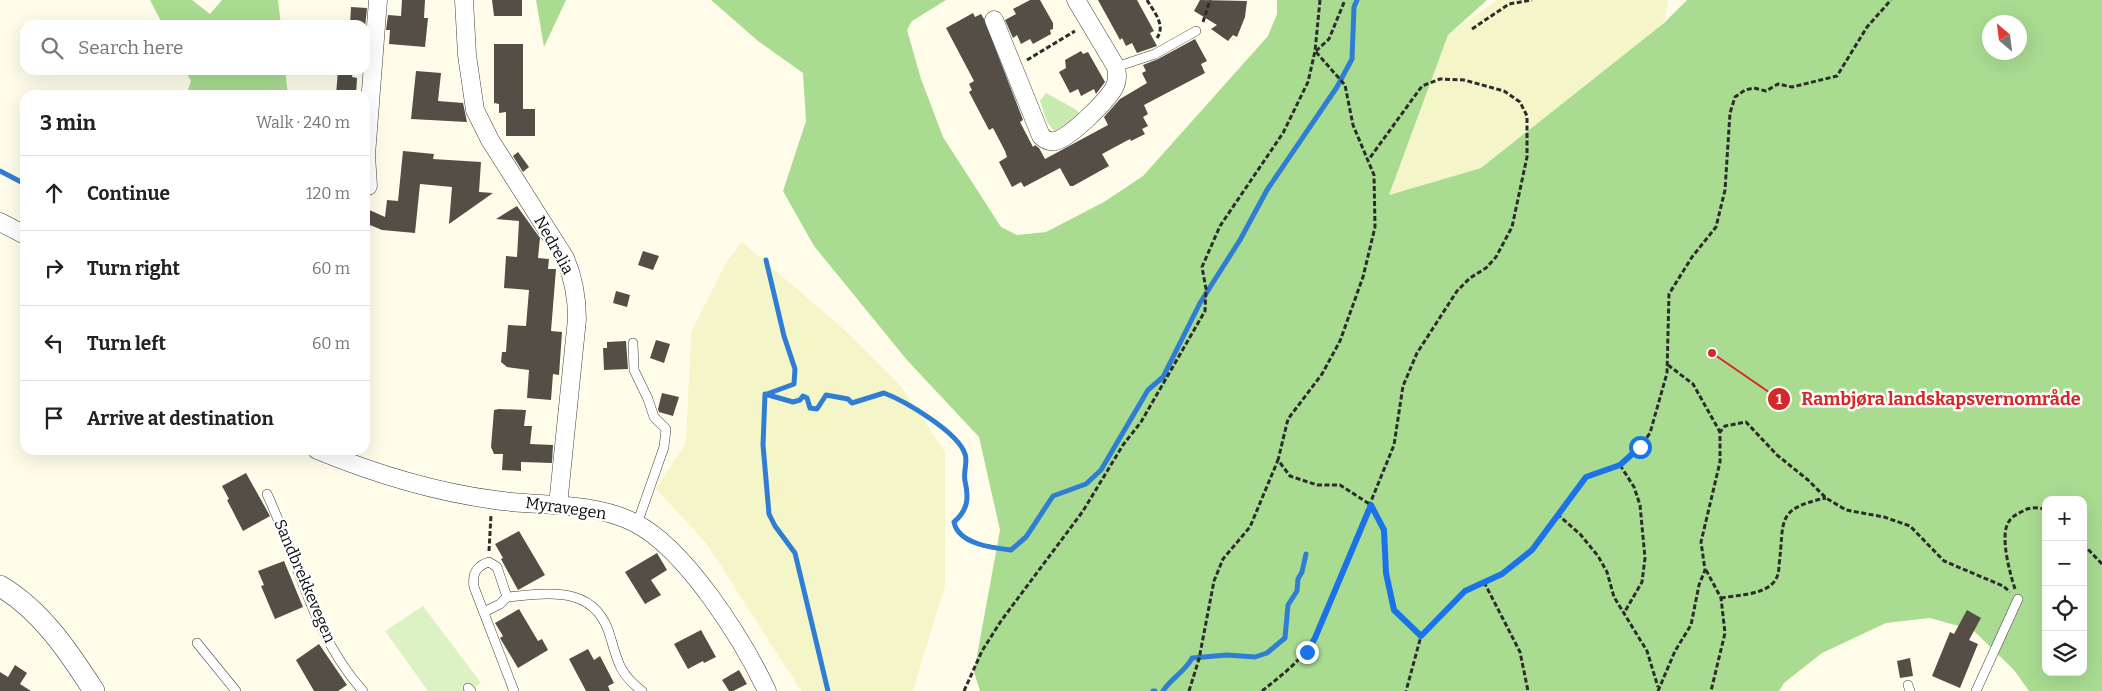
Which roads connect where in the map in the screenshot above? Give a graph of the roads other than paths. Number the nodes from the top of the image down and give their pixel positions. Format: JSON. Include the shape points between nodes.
{"nodes":[{"id":1,"x":378,"y":0,"type":"edge"},
{"id":2,"x":464,"y":0,"type":"edge"},
{"id":3,"x":1076,"y":0,"type":"edge"},
{"id":4,"x":994,"y":20,"type":"dead end"},
{"id":5,"x":1196,"y":31,"type":"dead end"},
{"id":6,"x":1116,"y":67,"type":"junction"},
{"id":7,"x":370,"y":103,"type":"edge"},
{"id":8,"x":0,"y":222,"type":"edge"},
{"id":9,"x":20,"y":233,"type":"edge"},
{"id":10,"x":633,"y":342,"type":"dead end"},
{"id":11,"x":331,"y":455,"type":"edge"},
{"id":12,"x":266,"y":494,"type":"dead end"},
{"id":13,"x":558,"y":505,"type":"junction"},
{"id":14,"x":637,"y":524,"type":"junction"},
{"id":15,"x":1,"y":585,"type":"edge"},
{"id":16,"x":507,"y":597,"type":"junction"},
{"id":17,"x":2018,"y":599,"type":"road end"},
{"id":18,"x":484,"y":612,"type":"junction"},
{"id":19,"x":197,"y":643,"type":"dead end"},
{"id":20,"x":94,"y":691,"type":"edge"},
{"id":21,"x":236,"y":691,"type":"edge"},
{"id":22,"x":363,"y":691,"type":"edge"},
{"id":23,"x":514,"y":691,"type":"edge"},
{"id":24,"x":642,"y":691,"type":"edge"},
{"id":25,"x":766,"y":691,"type":"edge"},
{"id":26,"x":1976,"y":691,"type":"edge"}],
"edges":[{"from":1,"to":7,"type":"street"},
{"from":2,"to":13,"type":"street","name":"Nedrelia","via":[[475,110],[490,140],[565,258],[577,295]]},
{"from":3,"to":6,"type":"street"},
{"from":4,"to":6,"type":"street","via":[[1041,136],[1046,140],[1062,139],[1102,104],[1115,87]]},
{"from":5,"to":6,"type":"lane","via":[[1150,56]]},
{"from":8,"to":9,"type":"street"},
{"from":10,"to":14,"type":"lane","via":[[634,370],[654,417],[666,429],[664,447]]},
{"from":11,"to":13,"type":"street","name":"Myravegen","via":[[388,475],[495,500]]},
{"from":12,"to":22,"type":"lane","name":"Sandbrekkevegen","via":[[320,624]]},
{"from":13,"to":14,"type":"street","name":"Myravegen","via":[[596,510]]},
{"from":14,"to":25,"type":"street","name":"Myravegen","via":[[654,536],[692,574],[730,628]]},
{"from":15,"to":20,"type":"street","via":[[50,629]]},
{"from":16,"to":18,"type":"lane"},
{"from":16,"to":18,"type":"lane","via":[[497,567],[489,562],[481,564],[473,576]]},
{"from":16,"to":24,"type":"lane","via":[[560,594],[587,601],[604,618],[622,673]]},
{"from":17,"to":26,"type":"lane"},
{"from":18,"to":23,"type":"lane"},
{"from":19,"to":21,"type":"lane"}]}
